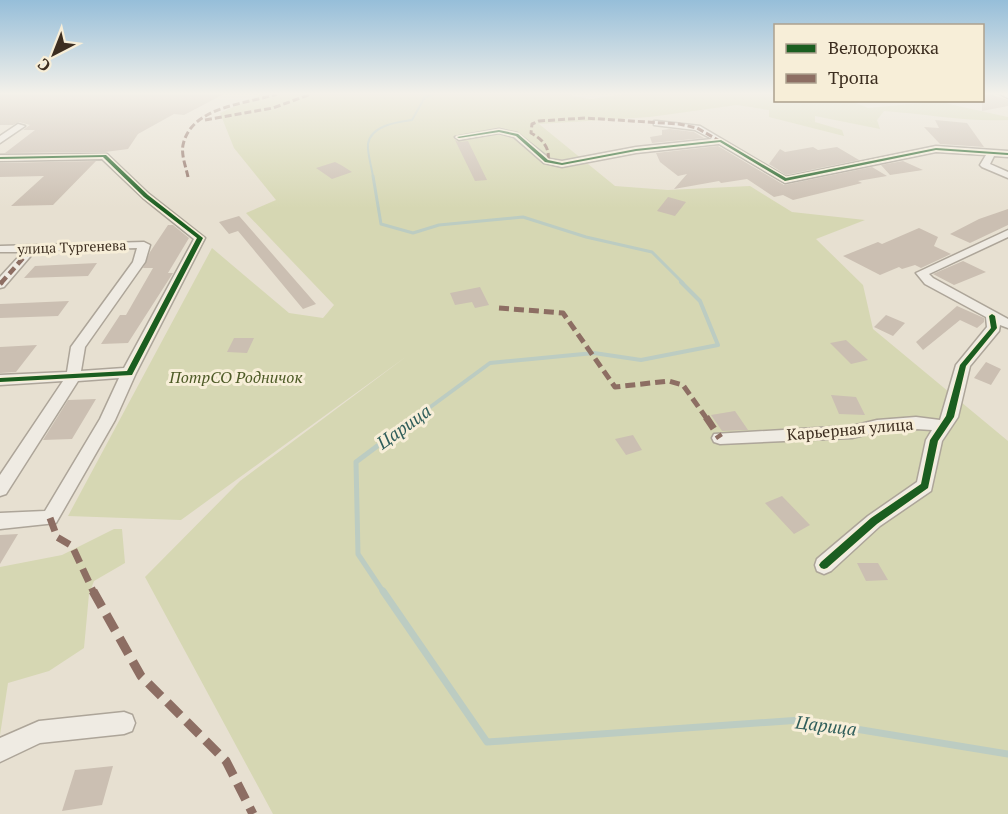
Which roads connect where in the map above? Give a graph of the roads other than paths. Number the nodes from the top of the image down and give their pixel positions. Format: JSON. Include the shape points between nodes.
{"nodes":[{"id":1,"x":492,"y":132,"type":"edge"},
{"id":2,"x":503,"y":132,"type":"edge"},
{"id":3,"x":704,"y":132,"type":"edge"},
{"id":4,"x":459,"y":137,"type":"dead end"},
{"id":5,"x":721,"y":141,"type":"junction"},
{"id":6,"x":991,"y":154,"type":"junction"},
{"id":7,"x":1008,"y":154,"type":"edge"},
{"id":8,"x":0,"y":158,"type":"edge"},
{"id":9,"x":1008,"y":175,"type":"edge"},
{"id":10,"x":1008,"y":233,"type":"edge"},
{"id":11,"x":32,"y":248,"type":"junction"},
{"id":12,"x":0,"y":249,"type":"edge"},
{"id":13,"x":0,"y":284,"type":"edge"},
{"id":14,"x":992,"y":316,"type":"junction"},
{"id":15,"x":1008,"y":324,"type":"edge"},
{"id":16,"x":129,"y":373,"type":"junction"},
{"id":17,"x":73,"y":377,"type":"junction"},
{"id":18,"x":0,"y":380,"type":"edge"},
{"id":19,"x":944,"y":426,"type":"junction"},
{"id":20,"x":720,"y":438,"type":"dead end"},
{"id":21,"x":0,"y":489,"type":"edge"},
{"id":22,"x":0,"y":521,"type":"edge"},
{"id":23,"x":824,"y":565,"type":"dead end"},
{"id":24,"x":124,"y":723,"type":"dead end"},
{"id":25,"x":0,"y":750,"type":"edge"}],
"edges":[{"from":1,"to":4,"type":"street"},
{"from":2,"to":5,"type":"street","via":[[517,135],[548,160],[562,164],[636,150]]},
{"from":3,"to":5,"type":"street"},
{"from":5,"to":6,"type":"street","via":[[785,180],[936,149]]},
{"from":6,"to":7,"type":"street"},
{"from":6,"to":9,"type":"street","via":[[985,165]]},
{"from":8,"to":16,"type":"street","via":[[104,156],[146,196],[200,238]]},
{"from":10,"to":14,"type":"street","via":[[922,273],[929,281]]},
{"from":11,"to":12,"type":"street","name":"улица Тургенева"},
{"from":11,"to":13,"type":"street"},
{"from":11,"to":17,"type":"street","name":"улица Тургенева","via":[[144,245],[139,262],[78,347]]},
{"from":14,"to":15,"type":"street"},
{"from":14,"to":19,"type":"street","name":"Карьерная улица","via":[[994,328],[963,365],[950,417]]},
{"from":16,"to":17,"type":"street"},
{"from":16,"to":22,"type":"street","via":[[108,420],[50,518]]},
{"from":17,"to":18,"type":"street"},
{"from":17,"to":21,"type":"street"},
{"from":19,"to":20,"type":"street","name":"Карьерная улица","via":[[916,423],[852,432]]},
{"from":19,"to":23,"type":"street","name":"Карьерная улица","via":[[934,440],[925,486],[874,521]]},
{"from":24,"to":25,"type":"street","via":[[39,732]]}]}
